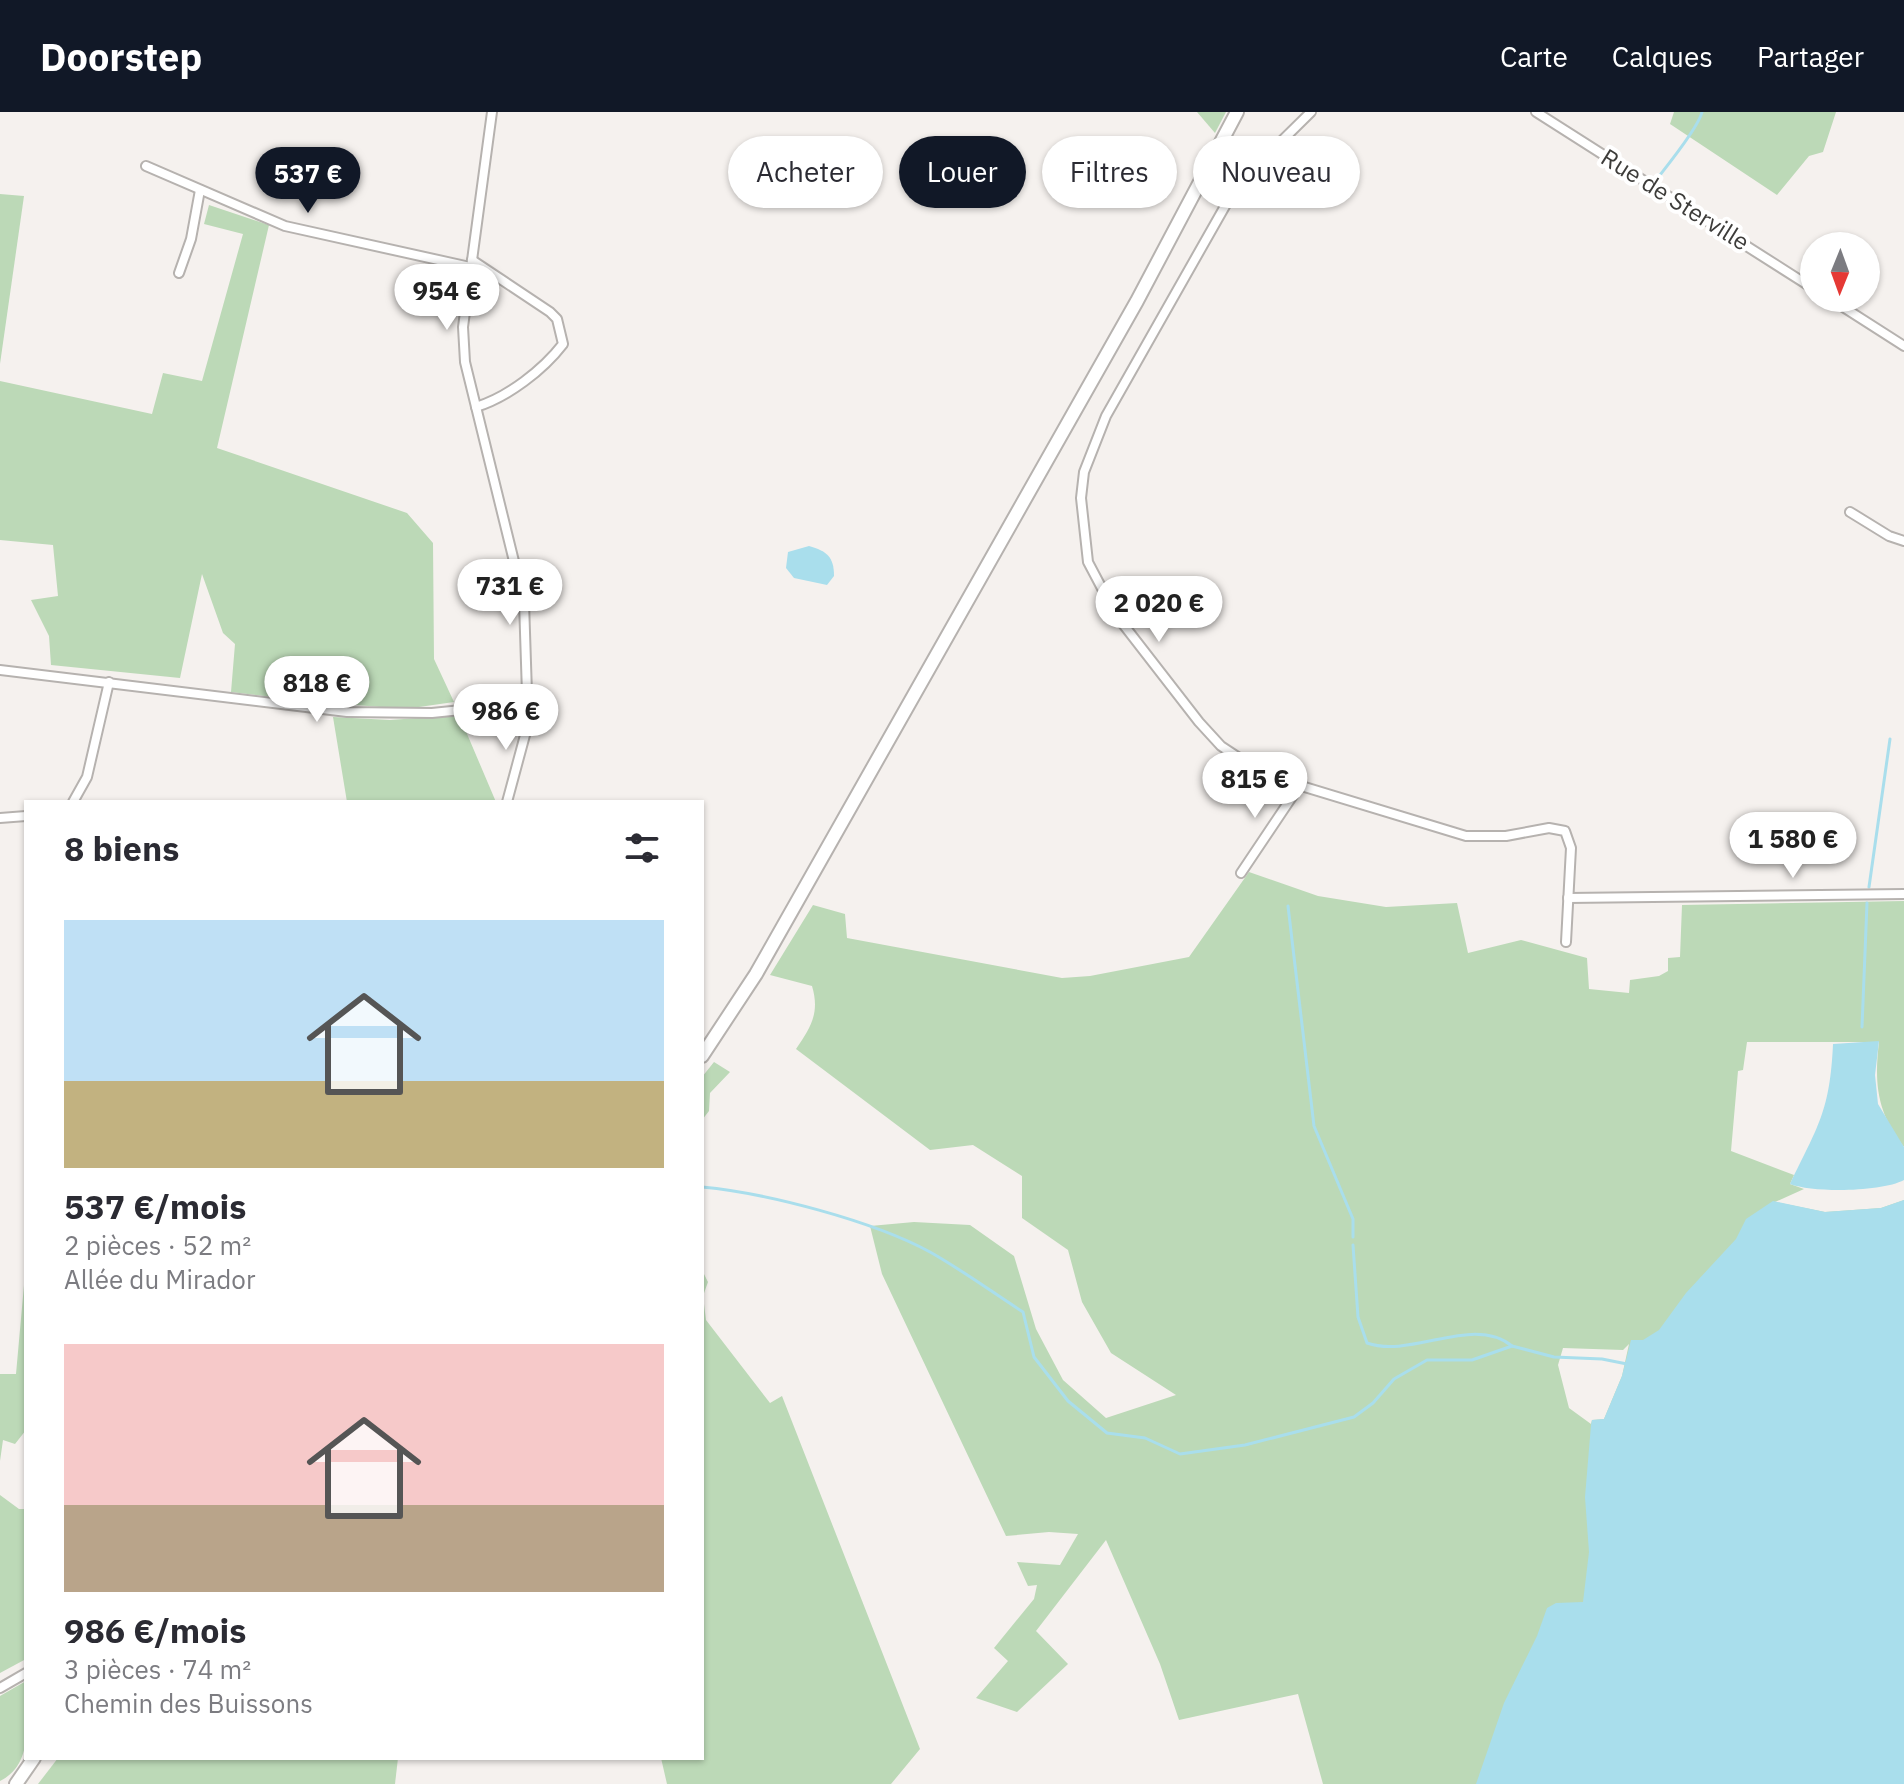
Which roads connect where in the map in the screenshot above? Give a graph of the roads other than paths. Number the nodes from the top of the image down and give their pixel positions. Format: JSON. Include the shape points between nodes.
{"nodes":[{"id":1,"x":492,"y":112,"type":"edge"},
{"id":2,"x":1237,"y":112,"type":"edge"},
{"id":3,"x":1311,"y":112,"type":"edge"},
{"id":4,"x":1536,"y":112,"type":"edge"},
{"id":5,"x":146,"y":166,"type":"dead end"},
{"id":6,"x":200,"y":190,"type":"junction"},
{"id":7,"x":471,"y":263,"type":"junction"},
{"id":8,"x":179,"y":273,"type":"dead end"},
{"id":9,"x":1800,"y":280,"type":"edge"},
{"id":10,"x":1851,"y":312,"type":"edge"},
{"id":11,"x":1904,"y":345,"type":"edge"},
{"id":12,"x":476,"y":407,"type":"junction"},
{"id":13,"x":1850,"y":512,"type":"dead end"},
{"id":14,"x":1904,"y":541,"type":"edge"},
{"id":15,"x":0,"y":670,"type":"edge"},
{"id":16,"x":109,"y":682,"type":"junction"},
{"id":17,"x":529,"y":703,"type":"junction"},
{"id":18,"x":1298,"y":788,"type":"junction"},
{"id":19,"x":74,"y":800,"type":"edge"},
{"id":20,"x":508,"y":800,"type":"edge"},
{"id":21,"x":24,"y":816,"type":"edge"},
{"id":22,"x":0,"y":818,"type":"edge"},
{"id":23,"x":1241,"y":873,"type":"dead end"},
{"id":24,"x":1904,"y":894,"type":"edge"},
{"id":25,"x":1568,"y":898,"type":"junction"},
{"id":26,"x":1566,"y":942,"type":"dead end"},
{"id":27,"x":704,"y":1053,"type":"edge"},
{"id":28,"x":24,"y":1674,"type":"edge"},
{"id":29,"x":0,"y":1688,"type":"edge"},
{"id":30,"x":33,"y":1760,"type":"edge"},
{"id":31,"x":16,"y":1784,"type":"edge"}],
"edges":[{"from":1,"to":7,"type":"street"},
{"from":2,"to":27,"type":"main road","via":[[1137,301],[756,974]]},
{"from":3,"to":18,"type":"street","via":[[1237,185],[1106,416],[1084,472],[1081,498],[1088,562],[1116,615],[1221,746],[1265,775]]},
{"from":4,"to":9,"type":"street","name":"Rue de Sterville"},
{"from":5,"to":6,"type":"street"},
{"from":6,"to":7,"type":"street","via":[[285,226]]},
{"from":6,"to":8,"type":"street"},
{"from":7,"to":12,"type":"street","via":[[463,327]]},
{"from":7,"to":12,"type":"street","via":[[550,312],[563,344],[529,377]]},
{"from":10,"to":11,"type":"street"},
{"from":12,"to":17,"type":"street","via":[[524,602]]},
{"from":13,"to":14,"type":"street"},
{"from":15,"to":16,"type":"street"},
{"from":16,"to":17,"type":"street","via":[[396,714]]},
{"from":16,"to":19,"type":"street","via":[[87,777]]},
{"from":17,"to":20,"type":"street","via":[[522,754]]},
{"from":18,"to":23,"type":"street"},
{"from":18,"to":25,"type":"street","via":[[1466,836],[1565,831],[1571,848]]},
{"from":21,"to":22,"type":"street"},
{"from":24,"to":25,"type":"street"},
{"from":25,"to":26,"type":"street"},
{"from":28,"to":29,"type":"street"},
{"from":30,"to":31,"type":"main road"}]}
